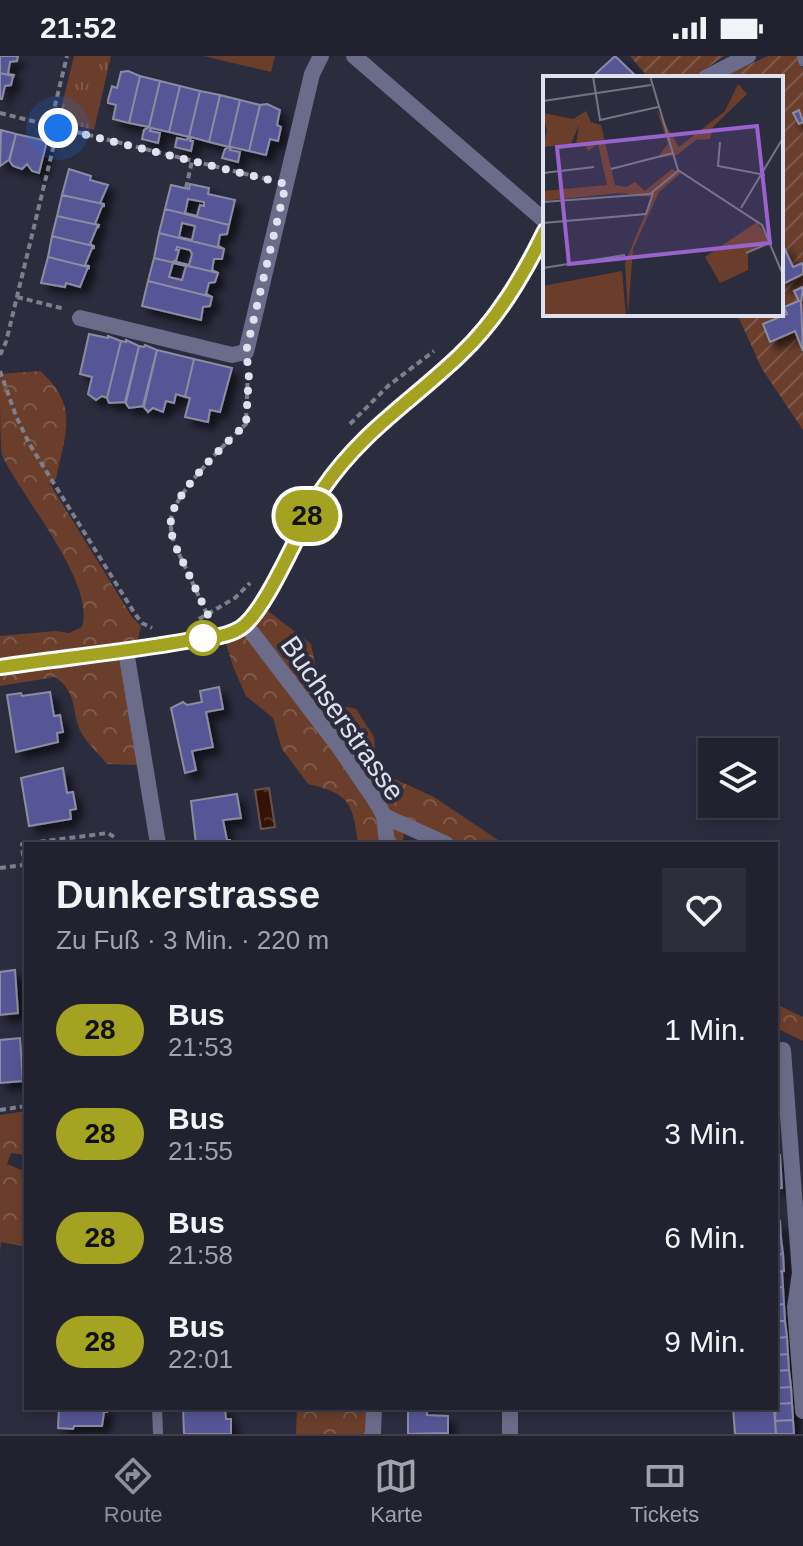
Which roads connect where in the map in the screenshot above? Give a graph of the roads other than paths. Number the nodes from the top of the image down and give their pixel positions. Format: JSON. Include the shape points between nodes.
{"nodes":[{"id":1,"x":321,"y":56,"type":"edge"},
{"id":2,"x":354,"y":56,"type":"edge"},
{"id":3,"x":748,"y":56,"type":"edge"},
{"id":4,"x":709,"y":76,"type":"edge"},
{"id":5,"x":543,"y":219,"type":"edge"},
{"id":6,"x":543,"y":235,"type":"edge"},
{"id":7,"x":80,"y":318,"type":"road end"},
{"id":8,"x":246,"y":625,"type":"junction"},
{"id":9,"x":126,"y":651,"type":"junction"},
{"id":10,"x":0,"y":667,"type":"edge"},
{"id":11,"x":384,"y":816,"type":"junction"},
{"id":12,"x":158,"y":842,"type":"edge"},
{"id":13,"x":387,"y":842,"type":"edge"},
{"id":14,"x":442,"y":842,"type":"edge"},
{"id":15,"x":783,"y":1050,"type":"dead end"},
{"id":16,"x":157,"y":1410,"type":"edge"},
{"id":17,"x":374,"y":1410,"type":"edge"},
{"id":18,"x":510,"y":1410,"type":"edge"},
{"id":19,"x":803,"y":1411,"type":"edge"},
{"id":20,"x":158,"y":1434,"type":"edge"},
{"id":21,"x":373,"y":1434,"type":"edge"},
{"id":22,"x":510,"y":1434,"type":"edge"}],
"edges":[{"from":1,"to":7,"type":"street","via":[[312,74],[246,352],[232,355]]},
{"from":2,"to":5,"type":"street"},
{"from":3,"to":4,"type":"street"},
{"from":6,"to":8,"type":"street","via":[[510,296],[479,336],[382,421],[338,469]]},
{"from":8,"to":9,"type":"street","via":[[233,632]]},
{"from":8,"to":11,"type":"street","name":"Buchserstrasse"},
{"from":9,"to":10,"type":"street"},
{"from":9,"to":12,"type":"street"},
{"from":11,"to":13,"type":"street","name":"Buchserstrasse"},
{"from":11,"to":14,"type":"street"},
{"from":15,"to":19,"type":"street","via":[[800,1273],[795,1307]]},
{"from":16,"to":20,"type":"lane"},
{"from":17,"to":21,"type":"street"},
{"from":18,"to":22,"type":"street"}]}
